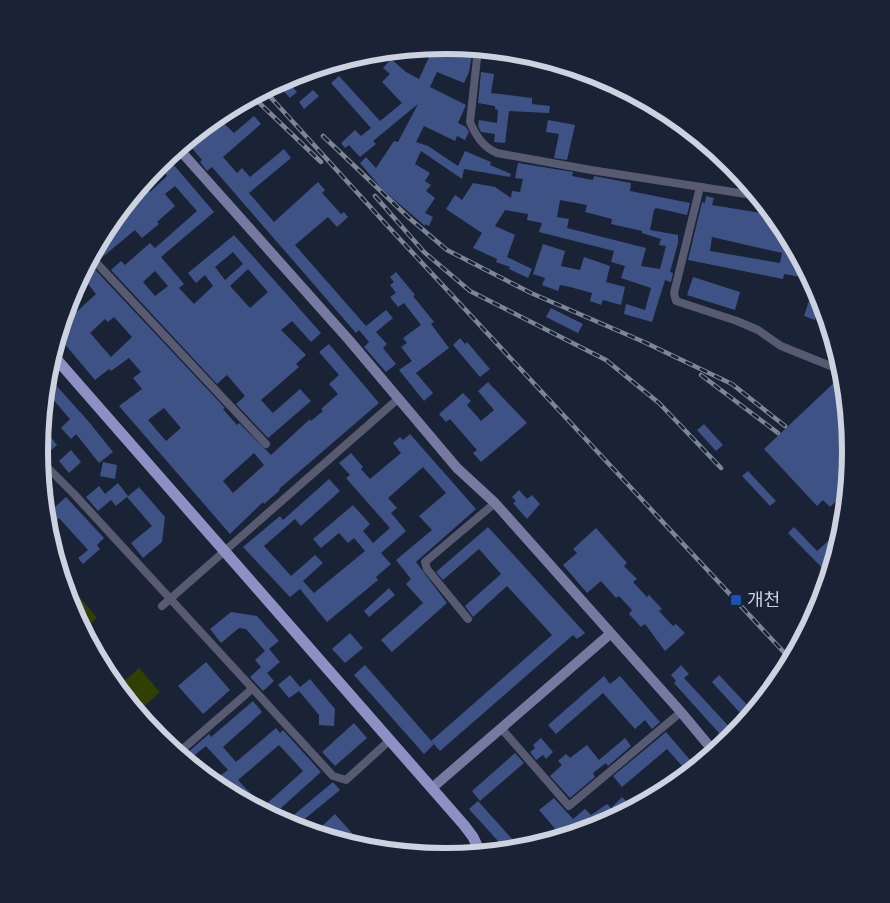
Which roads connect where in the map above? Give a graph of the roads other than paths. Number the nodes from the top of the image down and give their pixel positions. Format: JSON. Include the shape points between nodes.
{"nodes":[{"id":1,"x":477,"y":55,"type":"edge"},
{"id":2,"x":183,"y":153,"type":"edge"},
{"id":3,"x":700,"y":187,"type":"junction"},
{"id":4,"x":748,"y":194,"type":"edge"},
{"id":5,"x":95,"y":263,"type":"edge"},
{"id":6,"x":58,"y":361,"type":"edge"},
{"id":7,"x":833,"y":367,"type":"edge"},
{"id":8,"x":399,"y":398,"type":"junction"},
{"id":9,"x":266,"y":444,"type":"dead end"},
{"id":10,"x":48,"y":468,"type":"edge"},
{"id":11,"x":495,"y":503,"type":"junction"},
{"id":12,"x":225,"y":550,"type":"junction"},
{"id":13,"x":171,"y":598,"type":"junction"},
{"id":14,"x":162,"y":606,"type":"dead end"},
{"id":15,"x":468,"y":619,"type":"dead end"},
{"id":16,"x":610,"y":634,"type":"junction"},
{"id":17,"x":252,"y":689,"type":"junction"},
{"id":18,"x":681,"y":712,"type":"junction"},
{"id":19,"x":501,"y":728,"type":"junction"},
{"id":20,"x":390,"y":740,"type":"junction"},
{"id":21,"x":710,"y":747,"type":"edge"},
{"id":22,"x":182,"y":749,"type":"edge"},
{"id":23,"x":432,"y":788,"type":"junction"},
{"id":24,"x":478,"y":847,"type":"edge"}],
"edges":[{"from":1,"to":3,"type":"street","via":[[470,122],[486,148],[497,153]]},
{"from":2,"to":8,"type":"main road"},
{"from":3,"to":4,"type":"street"},
{"from":3,"to":7,"type":"street","via":[[674,293],[676,301],[737,321],[758,330],[781,346]]},
{"from":5,"to":9,"type":"street"},
{"from":6,"to":12,"type":"main road"},
{"from":8,"to":11,"type":"main road","via":[[457,468]]},
{"from":8,"to":12,"type":"street"},
{"from":10,"to":13,"type":"street"},
{"from":11,"to":15,"type":"street","via":[[425,562]]},
{"from":11,"to":16,"type":"main road"},
{"from":12,"to":13,"type":"street"},
{"from":12,"to":20,"type":"main road"},
{"from":13,"to":14,"type":"street"},
{"from":13,"to":17,"type":"street"},
{"from":16,"to":18,"type":"main road"},
{"from":16,"to":19,"type":"main road"},
{"from":17,"to":20,"type":"street","via":[[340,780],[346,780]]},
{"from":17,"to":22,"type":"street"},
{"from":18,"to":19,"type":"street","via":[[569,806]]},
{"from":18,"to":21,"type":"main road"},
{"from":19,"to":23,"type":"main road"},
{"from":20,"to":23,"type":"main road"},
{"from":23,"to":24,"type":"main road"}]}
